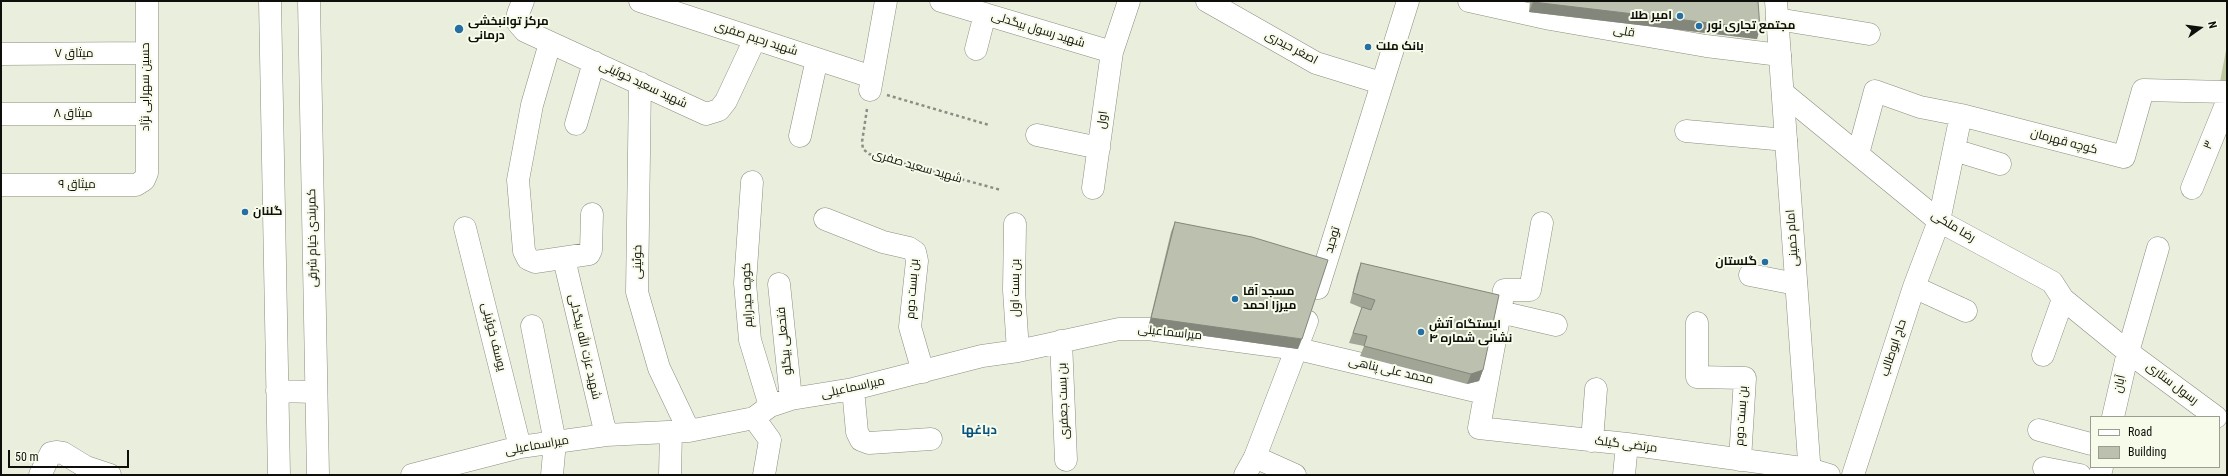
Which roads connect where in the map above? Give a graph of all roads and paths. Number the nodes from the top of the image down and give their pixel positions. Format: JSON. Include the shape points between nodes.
{"nodes":[{"id":1,"x":147,"y":1,"type":"edge"},
{"id":2,"x":270,"y":1,"type":"edge"},
{"id":3,"x":309,"y":1,"type":"edge"},
{"id":4,"x":523,"y":1,"type":"edge"},
{"id":5,"x":640,"y":1,"type":"edge"},
{"id":6,"x":886,"y":1,"type":"edge"},
{"id":7,"x":941,"y":1,"type":"edge"},
{"id":8,"x":1129,"y":1,"type":"edge"},
{"id":9,"x":1207,"y":1,"type":"edge"},
{"id":10,"x":1408,"y":1,"type":"edge"},
{"id":11,"x":1469,"y":1,"type":"edge"},
{"id":12,"x":1777,"y":10,"type":"edge"},
{"id":13,"x":985,"y":14,"type":"junction"},
{"id":14,"x":1869,"y":34,"type":"dead end"},
{"id":15,"x":755,"y":39,"type":"junction"},
{"id":16,"x":550,"y":43,"type":"junction"},
{"id":17,"x":976,"y":49,"type":"dead end"},
{"id":18,"x":1112,"y":52,"type":"junction"},
{"id":19,"x":1,"y":54,"type":"edge"},
{"id":20,"x":146,"y":54,"type":"junction"},
{"id":21,"x":1780,"y":55,"type":"junction"},
{"id":22,"x":816,"y":59,"type":"junction"},
{"id":23,"x":594,"y":62,"type":"junction"},
{"id":24,"x":640,"y":83,"type":"junction"},
{"id":25,"x":1381,"y":83,"type":"junction"},
{"id":26,"x":871,"y":84,"type":"junction"},
{"id":27,"x":2227,"y":92,"type":"edge"},
{"id":28,"x":1783,"y":93,"type":"junction"},
{"id":29,"x":2227,"y":102,"type":"edge"},
{"id":30,"x":1,"y":114,"type":"edge"},
{"id":31,"x":146,"y":114,"type":"junction"},
{"id":32,"x":1961,"y":115,"type":"junction"},
{"id":33,"x":576,"y":124,"type":"dead end"},
{"id":34,"x":989,"y":125,"type":"dead end"},
{"id":35,"x":1686,"y":131,"type":"dead end"},
{"id":36,"x":1037,"y":135,"type":"dead end"},
{"id":37,"x":800,"y":136,"type":"dead end"},
{"id":38,"x":1786,"y":140,"type":"junction"},
{"id":39,"x":1099,"y":148,"type":"junction"},
{"id":40,"x":1954,"y":150,"type":"junction"},
{"id":41,"x":1858,"y":154,"type":"junction"},
{"id":42,"x":2000,"y":164,"type":"dead end"},
{"id":43,"x":147,"y":173,"type":"joint"},
{"id":44,"x":752,"y":182,"type":"dead end"},
{"id":45,"x":1,"y":185,"type":"edge"},
{"id":46,"x":1093,"y":188,"type":"dead end"},
{"id":47,"x":2192,"y":188,"type":"dead end"},
{"id":48,"x":1001,"y":190,"type":"dead end"},
{"id":49,"x":592,"y":214,"type":"dead end"},
{"id":50,"x":825,"y":219,"type":"dead end"},
{"id":51,"x":1939,"y":221,"type":"junction"},
{"id":52,"x":1542,"y":223,"type":"dead end"},
{"id":53,"x":1015,"y":224,"type":"dead end"},
{"id":54,"x":465,"y":228,"type":"dead end"},
{"id":55,"x":2158,"y":248,"type":"dead end"},
{"id":56,"x":564,"y":258,"type":"junction"},
{"id":57,"x":1750,"y":275,"type":"dead end"},
{"id":58,"x":779,"y":284,"type":"dead end"},
{"id":59,"x":1796,"y":284,"type":"junction"},
{"id":60,"x":1914,"y":287,"type":"junction"},
{"id":61,"x":2063,"y":299,"type":"junction"},
{"id":62,"x":1966,"y":311,"type":"dead end"},
{"id":63,"x":1500,"y":312,"type":"junction"},
{"id":64,"x":1697,"y":323,"type":"dead end"},
{"id":65,"x":1556,"y":325,"type":"dead end"},
{"id":66,"x":532,"y":326,"type":"dead end"},
{"id":67,"x":1061,"y":341,"type":"junction"},
{"id":68,"x":1298,"y":349,"type":"junction"},
{"id":69,"x":1018,"y":352,"type":"junction"},
{"id":70,"x":2128,"y":352,"type":"junction"},
{"id":71,"x":2043,"y":356,"type":"dead end"},
{"id":72,"x":923,"y":372,"type":"junction"},
{"id":73,"x":853,"y":389,"type":"junction"},
{"id":74,"x":1596,"y":389,"type":"dead end"},
{"id":75,"x":277,"y":391,"type":"junction"},
{"id":76,"x":316,"y":392,"type":"junction"},
{"id":77,"x":1484,"y":393,"type":"junction"},
{"id":78,"x":791,"y":399,"type":"junction"},
{"id":79,"x":762,"y":412,"type":"junction"},
{"id":80,"x":2113,"y":416,"type":"edge"},
{"id":81,"x":2215,"y":416,"type":"edge"},
{"id":82,"x":2039,"y":430,"type":"dead end"},
{"id":83,"x":680,"y":432,"type":"junction"},
{"id":84,"x":606,"y":435,"type":"junction"},
{"id":85,"x":931,"y":439,"type":"dead end"},
{"id":86,"x":1592,"y":441,"type":"junction"},
{"id":87,"x":555,"y":442,"type":"junction"},
{"id":88,"x":1626,"y":444,"type":"junction"},
{"id":89,"x":2090,"y":444,"type":"edge"},
{"id":90,"x":520,"y":447,"type":"junction"},
{"id":91,"x":1066,"y":460,"type":"dead end"},
{"id":92,"x":1740,"y":460,"type":"junction"},
{"id":93,"x":1250,"y":466,"type":"edge"},
{"id":94,"x":2044,"y":468,"type":"dead end"},
{"id":95,"x":1816,"y":473,"type":"edge"},
{"id":96,"x":419,"y":474,"type":"edge"},
{"id":97,"x":40,"y":475,"type":"edge"},
{"id":98,"x":110,"y":475,"type":"edge"},
{"id":99,"x":279,"y":475,"type":"edge"},
{"id":100,"x":318,"y":475,"type":"edge"},
{"id":101,"x":552,"y":475,"type":"edge"},
{"id":102,"x":670,"y":475,"type":"edge"},
{"id":103,"x":764,"y":475,"type":"edge"},
{"id":104,"x":1295,"y":475,"type":"edge"},
{"id":105,"x":1624,"y":475,"type":"edge"},
{"id":106,"x":1853,"y":475,"type":"edge"},
{"id":107,"x":2080,"y":475,"type":"edge"}],
"edges":[{"from":1,"to":20,"type":"main road","name":"حسین سهرابی نژاد"},
{"from":2,"to":75,"type":"main road"},
{"from":3,"to":76,"type":"main road","name":"کمربندی خیام شرقی"},
{"from":4,"to":16,"type":"main road","name":"شهید سعید خوئینی","via":[[518,23],[525,31]]},
{"from":5,"to":15,"type":"main road","name":"شهید رحیم صفری"},
{"from":6,"to":26,"type":"main road"},
{"from":7,"to":13,"type":"main road","name":"شهید رسول بیگدلی"},
{"from":8,"to":18,"type":"main road","name":"اول"},
{"from":9,"to":25,"type":"main road","name":"اصغر حیدری","via":[[1316,63]]},
{"from":10,"to":25,"type":"main road","name":"توحید"},
{"from":11,"to":21,"type":"main road","name":"قلی","via":[[1550,20],[1706,46]]},
{"from":12,"to":14,"type":"main road"},
{"from":12,"to":21,"type":"main road","name":"امام خمینی"},
{"from":13,"to":17,"type":"main road"},
{"from":13,"to":18,"type":"main road","name":"شهید رسول بیگدلی"},
{"from":15,"to":22,"type":"main road","name":"شهید رحیم صفری"},
{"from":15,"to":24,"type":"main road","name":"شهید سعید خوئینی","via":[[726,101],[719,110],[706,114]]},
{"from":16,"to":23,"type":"main road","name":"شهید سعید خوئینی"},
{"from":16,"to":56,"type":"main road","via":[[532,105],[518,180],[524,251],[528,259],[535,262]]},
{"from":18,"to":39,"type":"main road","name":"اول"},
{"from":19,"to":20,"type":"main road","name":"میثاق ۷"},
{"from":20,"to":31,"type":"main road","name":"حسین سهرابی نژاد"},
{"from":21,"to":28,"type":"main road","name":"امام خمینی"},
{"from":22,"to":26,"type":"main road","name":"شهید رحیم صفری"},
{"from":22,"to":37,"type":"main road"},
{"from":23,"to":24,"type":"main road","name":"شهید سعید خوئینی"},
{"from":23,"to":33,"type":"main road"},
{"from":24,"to":83,"type":"main road","name":"خوئینی","via":[[637,292]]},
{"from":25,"to":68,"type":"main road","name":"توحید"},
{"from":26,"to":34,"type":"path"},
{"from":26,"to":48,"type":"path","name":"شهید سعید صفری","via":[[862,142],[863,149],[869,154]]},
{"from":27,"to":32,"type":"main road","name":"کوچه قهرمان","via":[[2143,90],[2124,157]]},
{"from":28,"to":38,"type":"main road","name":"امام خمینی"},
{"from":28,"to":41,"type":"main road","name":"رضا ملکی"},
{"from":29,"to":47,"type":"main road","name":"۳"},
{"from":30,"to":31,"type":"main road","name":"میثاق ۸"},
{"from":31,"to":43,"type":"main road","name":"حسین سهرابی نژاد"},
{"from":32,"to":40,"type":"main road"},
{"from":32,"to":41,"type":"main road","via":[[1920,107],[1876,91]]},
{"from":35,"to":38,"type":"main road"},
{"from":36,"to":39,"type":"main road"},
{"from":38,"to":59,"type":"main road","name":"امام خمینی"},
{"from":39,"to":46,"type":"main road","name":"اول"},
{"from":40,"to":42,"type":"main road"},
{"from":40,"to":51,"type":"main road"},
{"from":41,"to":51,"type":"main road","name":"رضا ملکی"},
{"from":43,"to":45,"type":"main road","name":"میثاق ۹","via":[[144,180],[136,185]]},
{"from":44,"to":79,"type":"main road","name":"کوچه حیدرایم","via":[[745,283],[750,340]]},
{"from":49,"to":56,"type":"main road","via":[[591,250],[584,256]]},
{"from":50,"to":72,"type":"main road","name":"بن بست دوم","via":[[915,252],[917,261],[910,327]]},
{"from":51,"to":60,"type":"main road","name":"حاج ابوطالب"},
{"from":51,"to":61,"type":"main road","name":"رضا ملکی","via":[[2052,282]]},
{"from":52,"to":63,"type":"main road","via":[[1530,290],[1504,290]]},
{"from":53,"to":69,"type":"main road","name":"بن بست اول","via":[[1014,290]]},
{"from":54,"to":90,"type":"main road","name":"یوسف خوئینی"},
{"from":55,"to":70,"type":"main road","name":"آبان"},
{"from":56,"to":84,"type":"main road","name":"شهید عزت الله بیگدلی"},
{"from":57,"to":59,"type":"main road"},
{"from":58,"to":78,"type":"main road","name":"فتحعلی بیگلو"},
{"from":59,"to":95,"type":"main road","name":"امام خمینی"},
{"from":60,"to":62,"type":"main road"},
{"from":60,"to":106,"type":"main road","name":"حاج ابوطالب"},
{"from":61,"to":70,"type":"main road","name":"رضا ملکی"},
{"from":61,"to":71,"type":"main road"},
{"from":63,"to":65,"type":"main road"},
{"from":63,"to":77,"type":"main road"},
{"from":64,"to":92,"type":"main road","name":"بن بست دوم","via":[[1697,377],[1745,378]]},
{"from":66,"to":87,"type":"main road"},
{"from":67,"to":68,"type":"main road","name":"میراسماعیلی","via":[[1119,329],[1148,328]]},
{"from":67,"to":69,"type":"main road","name":"میراسماعیلی"},
{"from":67,"to":91,"type":"main road","name":"بن بست جعفری"},
{"from":68,"to":77,"type":"main road","name":"محمد علی پناهی"},
{"from":68,"to":93,"type":"main road","name":"توحید"},
{"from":69,"to":72,"type":"main road","name":"میراسماعیلی","via":[[982,356]]},
{"from":70,"to":80,"type":"main road","name":"آبان"},
{"from":70,"to":81,"type":"main road","name":"رسول ستاری"},
{"from":72,"to":73,"type":"main road","name":"میراسماعیلی"},
{"from":73,"to":78,"type":"main road","name":"میراسماعیلی"},
{"from":73,"to":85,"type":"main road","via":[[857,432],[861,440],[869,443]]},
{"from":74,"to":86,"type":"main road"},
{"from":75,"to":76,"type":"main road"},
{"from":75,"to":99,"type":"main road"},
{"from":76,"to":100,"type":"main road","name":"کمربندی خیام شرقی"},
{"from":77,"to":86,"type":"main road","name":"مرتضی گیلک","via":[[1479,428]]},
{"from":78,"to":79,"type":"main road","name":"میراسماعیلی"},
{"from":79,"to":83,"type":"main road","name":"میراسماعیلی"},
{"from":79,"to":103,"type":"main road","name":"کوچه حیدرایم","via":[[770,440]]},
{"from":82,"to":89,"type":"main road"},
{"from":83,"to":84,"type":"main road","name":"میراسماعیلی"},
{"from":83,"to":102,"type":"main road"},
{"from":84,"to":87,"type":"main road","name":"میراسماعیلی"},
{"from":86,"to":88,"type":"main road","name":"مرتضی گیلک"},
{"from":87,"to":90,"type":"main road","name":"میراسماعیلی"},
{"from":87,"to":101,"type":"main road"},
{"from":88,"to":92,"type":"main road","name":"مرتضی گیلک"},
{"from":88,"to":105,"type":"main road"},
{"from":90,"to":96,"type":"main road","name":"میراسماعیلی"},
{"from":92,"to":95,"type":"main road","name":"مرتضی گیلک"},
{"from":93,"to":104,"type":"main road"},
{"from":94,"to":107,"type":"main road"},
{"from":97,"to":98,"type":"main road","via":[[51,452],[56,452],[63,453],[86,467]]}]}
